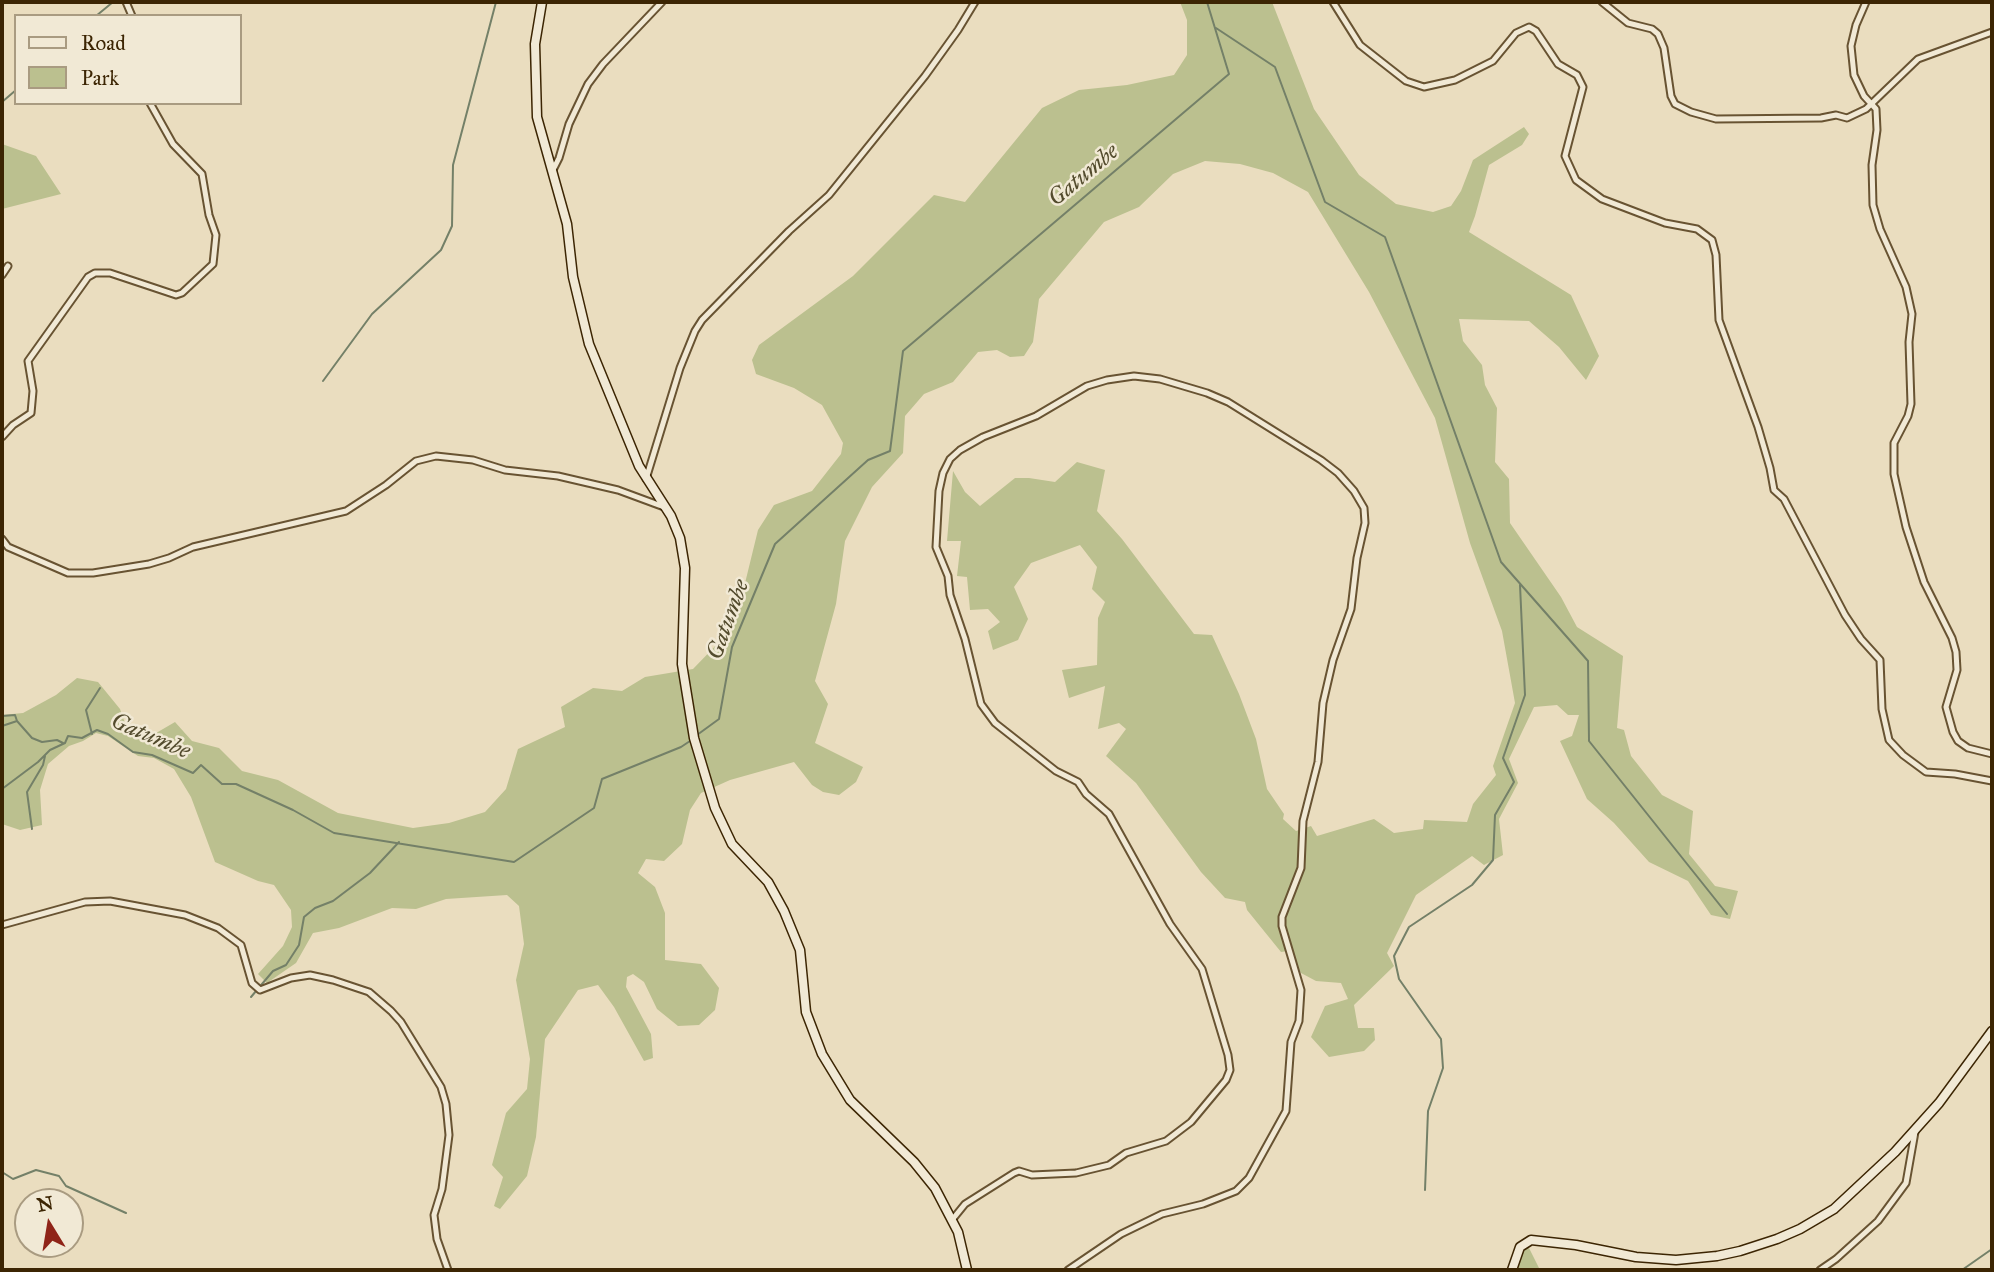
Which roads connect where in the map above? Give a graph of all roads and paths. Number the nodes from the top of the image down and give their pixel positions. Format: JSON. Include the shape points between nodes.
{"nodes":[{"id":1,"x":542,"y":2,"type":"edge"},
{"id":2,"x":662,"y":2,"type":"edge"},
{"id":3,"x":975,"y":2,"type":"edge"},
{"id":4,"x":1333,"y":2,"type":"edge"},
{"id":5,"x":1602,"y":2,"type":"edge"},
{"id":6,"x":1866,"y":2,"type":"edge"},
{"id":7,"x":1992,"y":33,"type":"edge"},
{"id":8,"x":1870,"y":103,"type":"junction"},
{"id":9,"x":151,"y":105,"type":"edge"},
{"id":10,"x":553,"y":170,"type":"junction"},
{"id":11,"x":8,"y":266,"type":"dead end"},
{"id":12,"x":2,"y":275,"type":"edge"},
{"id":13,"x":2,"y":437,"type":"edge"},
{"id":14,"x":646,"y":479,"type":"junction"},
{"id":15,"x":664,"y":507,"type":"junction"},
{"id":16,"x":2,"y":540,"type":"edge"},
{"id":17,"x":1992,"y":754,"type":"edge"},
{"id":18,"x":1992,"y":781,"type":"edge"},
{"id":19,"x":2,"y":925,"type":"edge"},
{"id":20,"x":1992,"y":1031,"type":"edge"},
{"id":21,"x":1915,"y":1132,"type":"junction"},
{"id":22,"x":952,"y":1220,"type":"junction"},
{"id":23,"x":449,"y":1270,"type":"edge"},
{"id":24,"x":967,"y":1270,"type":"edge"},
{"id":25,"x":1068,"y":1270,"type":"edge"},
{"id":26,"x":1512,"y":1270,"type":"edge"},
{"id":27,"x":1820,"y":1270,"type":"edge"}],
"edges":[{"from":1,"to":10,"type":"main road","via":[[535,44],[535,108]]},
{"from":2,"to":10,"type":"street","via":[[588,84]]},
{"from":3,"to":14,"type":"street","via":[[925,76],[829,195],[702,320],[680,368]]},
{"from":4,"to":18,"type":"street","via":[[1360,45],[1406,81],[1424,87],[1455,80],[1493,61],[1516,33],[1529,27],[1558,64],[1577,75],[1583,87],[1565,156],[1576,180],[1624,209],[1697,229],[1712,240],[1719,320],[1758,428],[1774,490],[1784,499],[1844,615],[1880,660],[1888,738],[1926,772]]},
{"from":5,"to":8,"type":"street","via":[[1628,23],[1658,34],[1671,96],[1684,110],[1716,118],[1847,118]]},
{"from":6,"to":8,"type":"street","via":[[1851,46],[1854,75]]},
{"from":7,"to":8,"type":"street","via":[[1918,59]]},
{"from":8,"to":17,"type":"street","via":[[1877,130],[1873,205],[1912,314],[1912,404],[1894,443],[1894,474],[1924,582],[1956,652],[1957,670],[1946,707],[1953,732],[1968,748]]},
{"from":9,"to":13,"type":"street","via":[[173,144],[202,174],[216,235],[213,264],[176,295],[110,273],[88,277],[28,361],[31,413]]},
{"from":10,"to":14,"type":"main road","via":[[585,331]]},
{"from":11,"to":12,"type":"street"},
{"from":14,"to":15,"type":"main road"},
{"from":15,"to":16,"type":"street","via":[[558,476],[436,456],[416,461],[346,511],[193,547],[149,564],[68,573],[8,547]]},
{"from":15,"to":22,"type":"main road","via":[[683,550],[682,664],[694,738],[718,817],[732,844],[774,890],[784,911],[800,950],[806,1012],[822,1054],[850,1100],[914,1162]]},
{"from":19,"to":23,"type":"street","via":[[99,900],[159,910],[195,918],[230,935],[241,945],[251,983],[260,990],[310,975],[369,992],[401,1022],[441,1087],[446,1104],[449,1135],[434,1215]]},
{"from":20,"to":21,"type":"main road"},
{"from":21,"to":26,"type":"main road","via":[[1833,1209],[1777,1240],[1717,1256],[1676,1260],[1531,1240],[1520,1247]]},
{"from":21,"to":27,"type":"street","via":[[1906,1183],[1878,1221]]},
{"from":22,"to":24,"type":"main road"},
{"from":22,"to":25,"type":"street","via":[[965,1205],[1014,1172],[1076,1173],[1109,1165],[1126,1153],[1166,1141],[1191,1122],[1230,1070],[1202,969],[1170,924],[1109,814],[1078,782],[1056,771],[995,723],[981,704],[948,576],[936,547],[939,491],[947,466],[960,450],[1036,416],[1087,386],[1134,376],[1160,379],[1228,402],[1313,454],[1354,491],[1364,508],[1365,523],[1351,609],[1323,703],[1318,762],[1303,821],[1301,868],[1282,917],[1301,990],[1299,1021],[1291,1042],[1286,1111],[1249,1178],[1236,1191],[1162,1214],[1121,1234]]}]}
